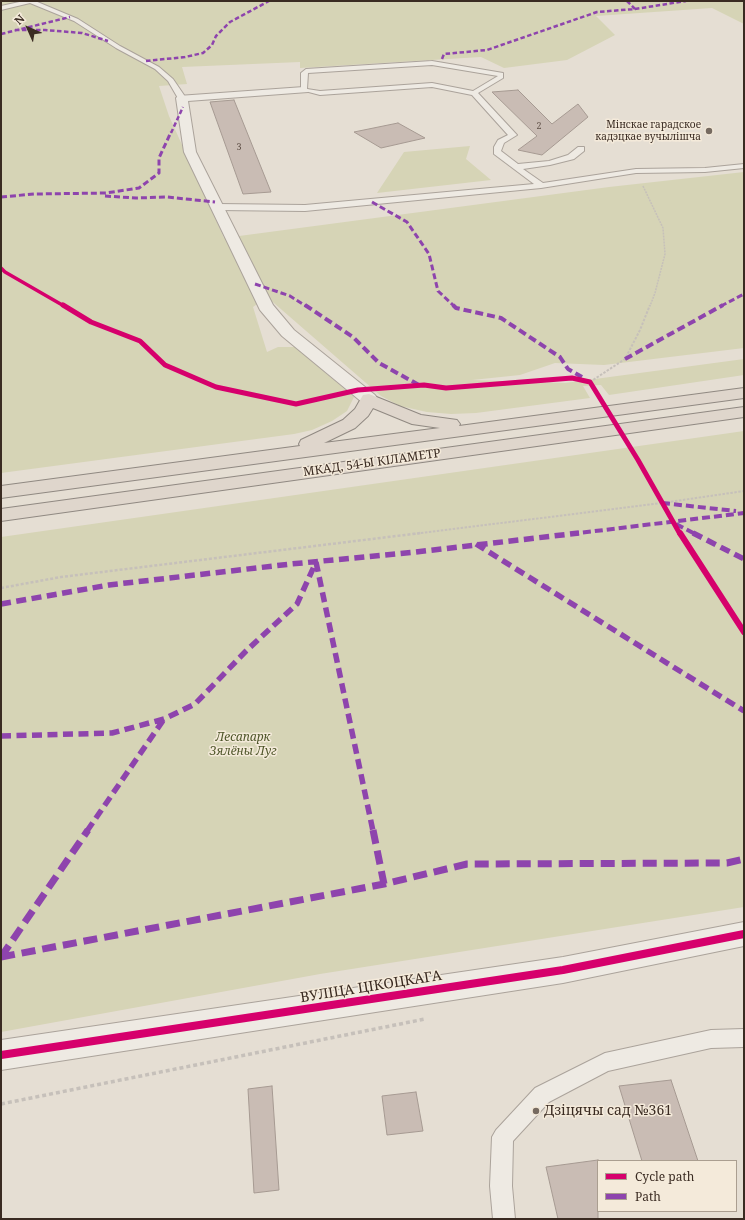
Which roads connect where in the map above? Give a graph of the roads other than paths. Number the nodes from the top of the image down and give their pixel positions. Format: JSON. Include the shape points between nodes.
{"nodes":[{"id":1,"x":31,"y":1,"type":"edge"},
{"id":2,"x":1,"y":8,"type":"edge"},
{"id":3,"x":304,"y":90,"type":"junction"},
{"id":4,"x":474,"y":93,"type":"junction"},
{"id":5,"x":182,"y":98,"type":"junction"},
{"id":6,"x":582,"y":149,"type":"dead end"},
{"id":7,"x":516,"y":166,"type":"junction"},
{"id":8,"x":744,"y":166,"type":"edge"},
{"id":9,"x":541,"y":186,"type":"junction"},
{"id":10,"x":218,"y":207,"type":"junction"},
{"id":11,"x":744,"y":392,"type":"edge"},
{"id":12,"x":369,"y":399,"type":"junction"},
{"id":13,"x":744,"y":412,"type":"edge"},
{"id":14,"x":492,"y":426,"type":"junction"},
{"id":15,"x":282,"y":454,"type":"junction"},
{"id":16,"x":1,"y":492,"type":"edge"},
{"id":17,"x":1,"y":515,"type":"edge"},
{"id":18,"x":744,"y":934,"type":"edge"},
{"id":19,"x":744,"y":1038,"type":"edge"},
{"id":20,"x":1,"y":1056,"type":"edge"},
{"id":21,"x":504,"y":1219,"type":"edge"}],
"edges":[{"from":1,"to":2,"type":"lane"},
{"from":1,"to":5,"type":"lane","via":[[76,20],[118,47],[158,68],[171,80]]},
{"from":3,"to":4,"type":"lane","via":[[320,93],[432,85]]},
{"from":3,"to":4,"type":"lane","via":[[306,71],[432,63],[501,74],[502,77]]},
{"from":3,"to":5,"type":"street"},
{"from":4,"to":7,"type":"lane","via":[[513,136],[501,142],[497,152]]},
{"from":5,"to":10,"type":"street","via":[[190,152]]},
{"from":6,"to":7,"type":"lane","via":[[571,157],[550,163]]},
{"from":7,"to":9,"type":"lane"},
{"from":8,"to":9,"type":"lane","via":[[705,170],[636,171]]},
{"from":9,"to":10,"type":"lane","via":[[305,208]]},
{"from":10,"to":12,"type":"street","via":[[266,307],[288,333]]},
{"from":11,"to":14,"type":"highway","name":"МКАД, 54-Ы КІЛАМЕТР"},
{"from":12,"to":14,"type":"highway","via":[[418,420],[442,424]]},
{"from":12,"to":15,"type":"highway","via":[[362,412],[349,424],[319,440]]},
{"from":13,"to":17,"type":"highway","name":"МКАД, 54-Ы КІЛАМЕТР"},
{"from":14,"to":15,"type":"highway","name":"МКАД, 54-Ы КІЛАМЕТР"},
{"from":15,"to":16,"type":"highway","name":"МКАД, 54-Ы КІЛАМЕТР"},
{"from":18,"to":20,"type":"street","name":"ВУЛІЦА ЦІКОЦКАГА","via":[[562,970]]},
{"from":19,"to":21,"type":"lane","via":[[711,1039],[605,1062],[542,1095],[503,1137],[501,1186]]}]}
